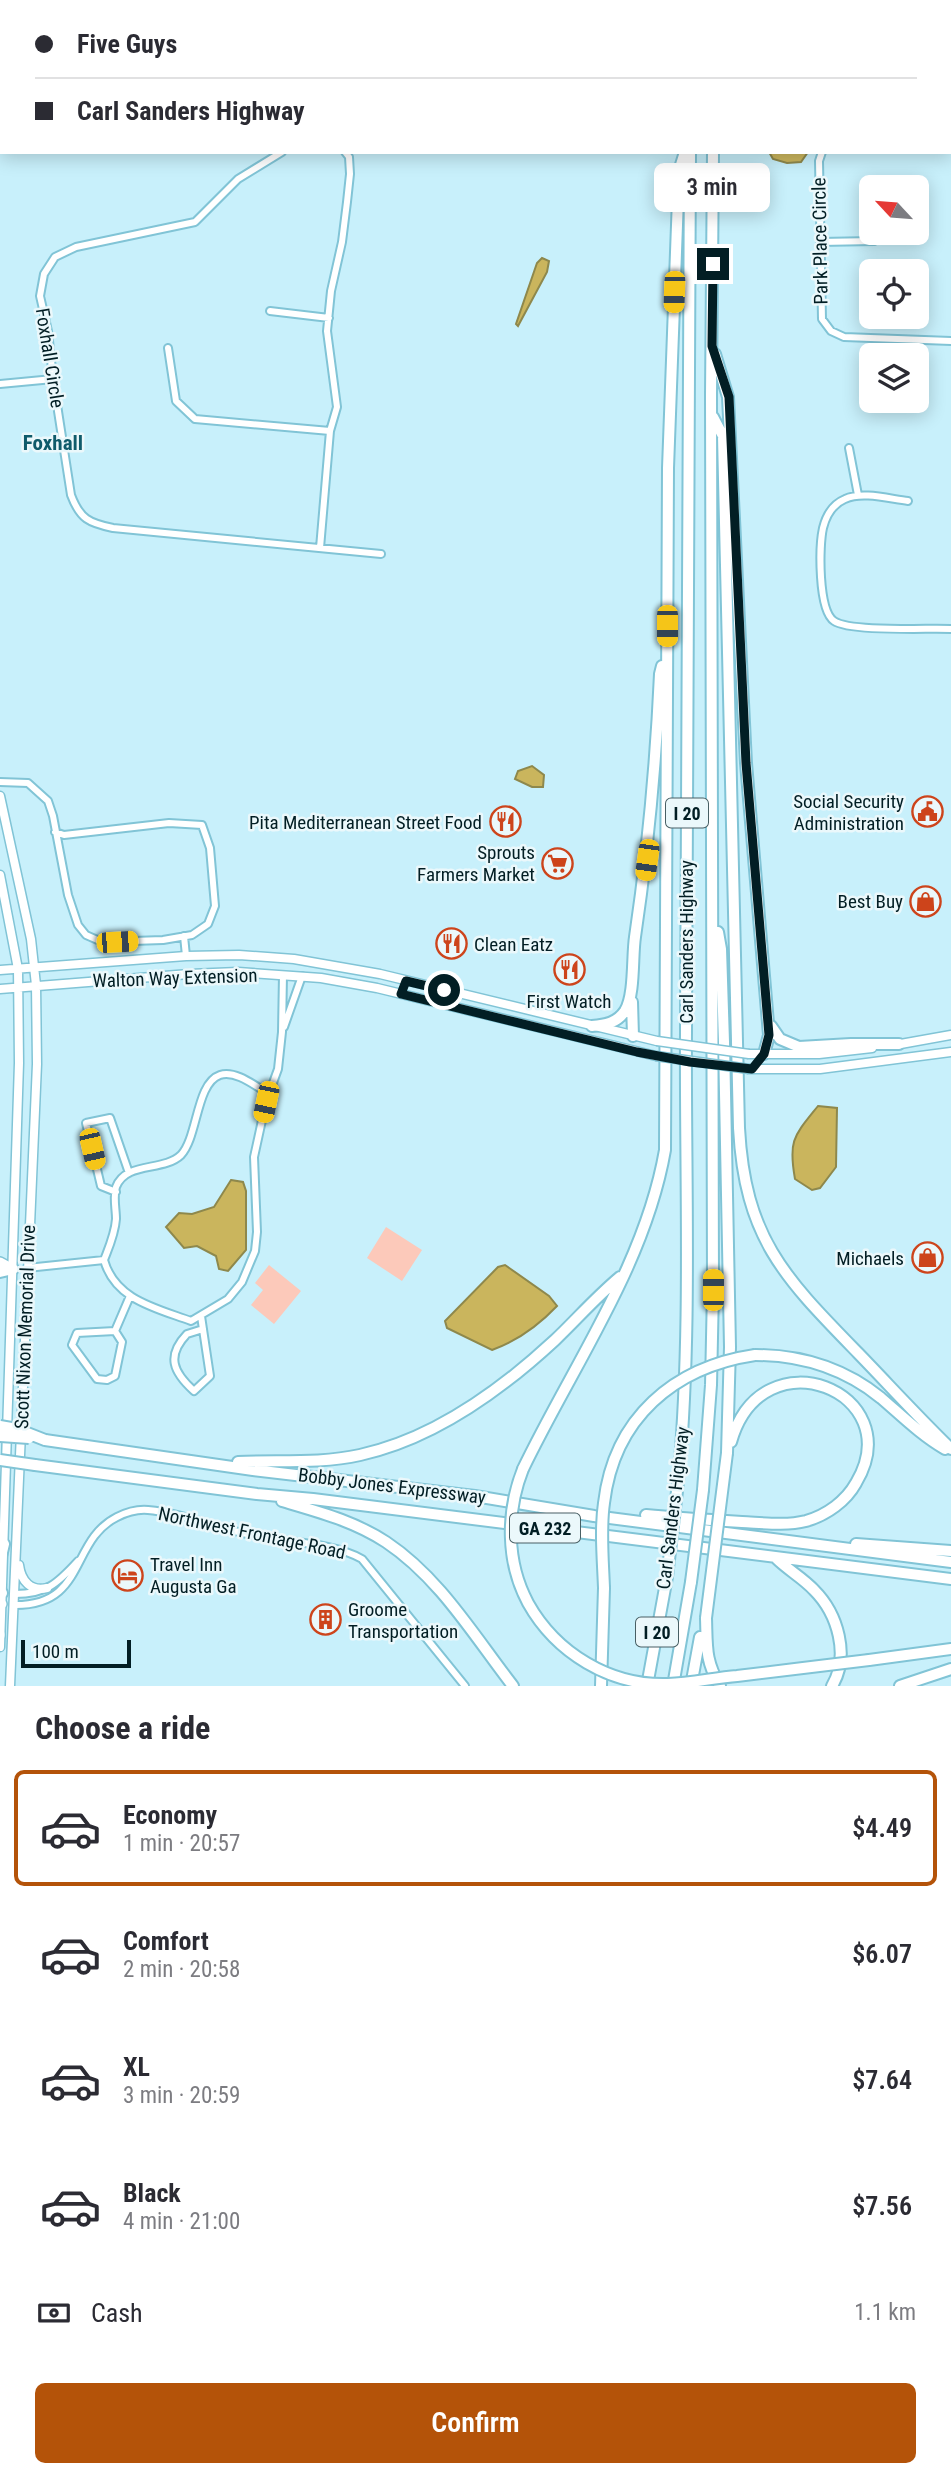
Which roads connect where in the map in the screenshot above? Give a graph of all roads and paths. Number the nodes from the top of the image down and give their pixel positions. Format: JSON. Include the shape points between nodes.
{"nodes":[{"id":1,"x":279,"y":154,"type":"edge"},
{"id":2,"x":347,"y":154,"type":"edge"},
{"id":3,"x":686,"y":154,"type":"edge"},
{"id":4,"x":687,"y":154,"type":"edge"},
{"id":5,"x":713,"y":154,"type":"edge"},
{"id":6,"x":821,"y":154,"type":"edge"},
{"id":7,"x":859,"y":241,"type":"edge"},
{"id":8,"x":821,"y":242,"type":"junction"},
{"id":9,"x":270,"y":311,"type":"dead end"},
{"id":10,"x":329,"y":318,"type":"junction"},
{"id":11,"x":951,"y":341,"type":"edge"},
{"id":12,"x":712,"y":346,"type":"junction"},
{"id":13,"x":168,"y":348,"type":"dead end"},
{"id":14,"x":53,"y":379,"type":"junction"},
{"id":15,"x":0,"y":384,"type":"edge"},
{"id":16,"x":712,"y":414,"type":"junction"},
{"id":17,"x":330,"y":432,"type":"junction"},
{"id":18,"x":849,"y":448,"type":"dead end"},
{"id":19,"x":858,"y":495,"type":"junction"},
{"id":20,"x":908,"y":501,"type":"dead end"},
{"id":21,"x":320,"y":548,"type":"junction"},
{"id":22,"x":381,"y":554,"type":"dead end"},
{"id":23,"x":951,"y":629,"type":"edge"},
{"id":24,"x":667,"y":652,"type":"junction"},
{"id":25,"x":0,"y":782,"type":"edge"},
{"id":26,"x":0,"y":796,"type":"edge"},
{"id":27,"x":55,"y":832,"type":"junction"},
{"id":28,"x":0,"y":875,"type":"edge"},
{"id":29,"x":713,"y":898,"type":"junction"},
{"id":30,"x":639,"y":915,"type":"junction"},
{"id":31,"x":184,"y":936,"type":"junction"},
{"id":32,"x":186,"y":956,"type":"junction"},
{"id":33,"x":34,"y":968,"type":"junction"},
{"id":34,"x":18,"y":969,"type":"junction"},
{"id":35,"x":0,"y":970,"type":"edge"},
{"id":36,"x":283,"y":975,"type":"junction"},
{"id":37,"x":302,"y":976,"type":"junction"},
{"id":38,"x":406,"y":981,"type":"junction"},
{"id":39,"x":36,"y":985,"type":"junction"},
{"id":40,"x":18,"y":988,"type":"junction"},
{"id":41,"x":0,"y":989,"type":"edge"},
{"id":42,"x":401,"y":994,"type":"junction"},
{"id":43,"x":768,"y":1017,"type":"junction"},
{"id":44,"x":592,"y":1026,"type":"junction"},
{"id":45,"x":282,"y":1032,"type":"junction"},
{"id":46,"x":951,"y":1035,"type":"edge"},
{"id":47,"x":633,"y":1036,"type":"junction"},
{"id":48,"x":898,"y":1044,"type":"junction"},
{"id":49,"x":637,"y":1052,"type":"junction"},
{"id":50,"x":951,"y":1052,"type":"edge"},
{"id":51,"x":764,"y":1054,"type":"junction"},
{"id":52,"x":750,"y":1069,"type":"junction"},
{"id":53,"x":269,"y":1094,"type":"junction"},
{"id":54,"x":129,"y":1173,"type":"junction"},
{"id":55,"x":116,"y":1192,"type":"junction"},
{"id":56,"x":104,"y":1260,"type":"junction"},
{"id":57,"x":0,"y":1262,"type":"edge"},
{"id":58,"x":27,"y":1268,"type":"junction"},
{"id":59,"x":13,"y":1269,"type":"junction"},
{"id":60,"x":0,"y":1272,"type":"edge"},
{"id":61,"x":622,"y":1276,"type":"junction"},
{"id":62,"x":130,"y":1296,"type":"junction"},
{"id":63,"x":201,"y":1316,"type":"junction"},
{"id":64,"x":203,"y":1329,"type":"junction"},
{"id":65,"x":115,"y":1331,"type":"junction"},
{"id":66,"x":0,"y":1426,"type":"edge"},
{"id":67,"x":0,"y":1436,"type":"edge"},
{"id":68,"x":45,"y":1440,"type":"junction"},
{"id":69,"x":951,"y":1451,"type":"edge"},
{"id":70,"x":727,"y":1453,"type":"junction"},
{"id":71,"x":0,"y":1461,"type":"edge"},
{"id":72,"x":218,"y":1463,"type":"junction"},
{"id":73,"x":257,"y":1494,"type":"junction"},
{"id":74,"x":573,"y":1511,"type":"junction"},
{"id":75,"x":17,"y":1541,"type":"junction"},
{"id":76,"x":4,"y":1544,"type":"junction"},
{"id":77,"x":812,"y":1544,"type":"junction"},
{"id":78,"x":951,"y":1551,"type":"edge"},
{"id":79,"x":82,"y":1557,"type":"junction"},
{"id":80,"x":776,"y":1558,"type":"junction"},
{"id":81,"x":0,"y":1560,"type":"edge"},
{"id":82,"x":951,"y":1562,"type":"edge"},
{"id":83,"x":876,"y":1569,"type":"junction"},
{"id":84,"x":951,"y":1579,"type":"edge"},
{"id":85,"x":951,"y":1586,"type":"edge"},
{"id":86,"x":47,"y":1588,"type":"junction"},
{"id":87,"x":15,"y":1594,"type":"junction"},
{"id":88,"x":1,"y":1599,"type":"edge"},
{"id":89,"x":14,"y":1605,"type":"junction"},
{"id":90,"x":706,"y":1618,"type":"junction"},
{"id":91,"x":0,"y":1635,"type":"edge"},
{"id":92,"x":0,"y":1647,"type":"edge"},
{"id":93,"x":951,"y":1649,"type":"edge"},
{"id":94,"x":951,"y":1669,"type":"edge"},
{"id":95,"x":10,"y":1686,"type":"edge"},
{"id":96,"x":465,"y":1686,"type":"edge"},
{"id":97,"x":513,"y":1686,"type":"edge"},
{"id":98,"x":601,"y":1686,"type":"edge"},
{"id":99,"x":647,"y":1686,"type":"edge"},
{"id":100,"x":673,"y":1686,"type":"edge"},
{"id":101,"x":691,"y":1686,"type":"edge"},
{"id":102,"x":720,"y":1686,"type":"edge"},
{"id":103,"x":832,"y":1686,"type":"edge"},
{"id":104,"x":900,"y":1686,"type":"edge"}],
"edges":[{"from":1,"to":14,"type":"street","name":"Foxhall Circle","via":[[238,179],[195,222],[76,247],[55,257],[44,274],[40,296]]},
{"from":2,"to":10,"type":"street","via":[[347,202]]},
{"from":3,"to":24,"type":"highway","via":[[679,171],[668,468]]},
{"from":4,"to":99,"type":"highway","name":"Carl Sanders Highway","number":"I 20","bridge":true,"via":[[688,1286],[679,1474],[667,1577]]},
{"from":5,"to":12,"type":"highway","name":"Carl Sanders Highway","number":"I 20"},
{"from":6,"to":8,"type":"street","name":"Park Place Circle"},
{"from":7,"to":8,"type":"street"},
{"from":8,"to":11,"type":"street","name":"Park Place Circle","via":[[820,307],[831,331],[844,337]]},
{"from":9,"to":10,"type":"street"},
{"from":10,"to":17,"type":"street","via":[[337,407]]},
{"from":12,"to":16,"type":"highway","name":"Carl Sanders Highway","number":"I 20"},
{"from":12,"to":43,"type":"highway","via":[[729,397],[746,763]]},
{"from":13,"to":17,"type":"street","via":[[176,401],[195,419]]},
{"from":14,"to":15,"type":"street"},
{"from":14,"to":21,"type":"street","name":"Foxhall Circle","via":[[71,495],[83,518],[113,528]]},
{"from":16,"to":29,"type":"highway","name":"Carl Sanders Highway","number":"I 20"},
{"from":16,"to":69,"type":"highway","via":[[723,436],[739,1128],[745,1186],[761,1233],[792,1283]]},
{"from":17,"to":21,"type":"street"},
{"from":18,"to":19,"type":"street"},
{"from":19,"to":20,"type":"street"},
{"from":19,"to":23,"type":"street","via":[[833,507],[823,528],[821,590],[829,617],[854,627]]},
{"from":21,"to":22,"type":"street","name":"Foxhall Circle"},
{"from":24,"to":30,"type":"highway","via":[[660,674]]},
{"from":24,"to":61,"type":"highway","via":[[666,1150],[648,1220]]},
{"from":25,"to":27,"type":"street","via":[[28,783],[38,790],[48,801]]},
{"from":26,"to":33,"type":"main road","name":"Scott Nixon Memorial Drive"},
{"from":27,"to":31,"type":"street","via":[[68,895],[86,935],[102,942]]},
{"from":27,"to":31,"type":"street","via":[[65,835],[169,823],[202,825],[210,848],[215,906],[208,924]]},
{"from":28,"to":34,"type":"main road","name":"Scott Nixon Memorial Drive"},
{"from":29,"to":70,"type":"highway","via":[[721,949],[723,1028],[730,1347]]},
{"from":29,"to":100,"type":"highway","name":"Carl Sanders Highway","number":"I 20","bridge":true,"via":[[711,1385],[703,1489]]},
{"from":30,"to":44,"type":"highway","via":[[625,1011],[609,1024]]},
{"from":30,"to":47,"type":"highway"},
{"from":31,"to":32,"type":"street"},
{"from":32,"to":33,"type":"main road","name":"Walton Way Extension"},
{"from":32,"to":38,"type":"main road","name":"Walton Way Extension","via":[[294,959]]},
{"from":33,"to":34,"type":"main road","name":"Walton Way Extension"},
{"from":33,"to":39,"type":"main road","name":"Scott Nixon Memorial Drive"},
{"from":34,"to":35,"type":"main road","name":"Walton Way Extension"},
{"from":34,"to":40,"type":"main road","name":"Scott Nixon Memorial Drive"},
{"from":36,"to":37,"type":"main road","name":"Walton Way Extension"},
{"from":36,"to":39,"type":"main road","name":"Walton Way Extension","via":[[238,972]]},
{"from":36,"to":45,"type":"street"},
{"from":37,"to":42,"type":"main road","name":"Walton Way Extension"},
{"from":37,"to":45,"type":"street"},
{"from":38,"to":42,"type":"main road"},
{"from":38,"to":44,"type":"main road","name":"Walton Way Extension"},
{"from":39,"to":40,"type":"main road","name":"Walton Way Extension"},
{"from":39,"to":58,"type":"main road","name":"Scott Nixon Memorial Drive","via":[[37,1064]]},
{"from":40,"to":41,"type":"main road","name":"Walton Way Extension"},
{"from":40,"to":59,"type":"main road","name":"Scott Nixon Memorial Drive"},
{"from":42,"to":49,"type":"main road","name":"Walton Way Extension"},
{"from":43,"to":48,"type":"highway","via":[[780,1040],[793,1046]]},
{"from":43,"to":51,"type":"highway"},
{"from":44,"to":47,"type":"main road","name":"Walton Way Extension"},
{"from":45,"to":53,"type":"street","via":[[278,1069]]},
{"from":46,"to":48,"type":"main road","name":"Walton Way Extension"},
{"from":47,"to":49,"type":"main road"},
{"from":47,"to":51,"type":"main road","name":"Walton Way Extension","bridge":true},
{"from":48,"to":51,"type":"main road","name":"Walton Way Extension","via":[[819,1054]]},
{"from":49,"to":52,"type":"main road","name":"Walton Way Extension","bridge":true},
{"from":50,"to":52,"type":"main road","name":"Walton Way Extension","via":[[820,1069]]},
{"from":51,"to":52,"type":"main road"},
{"from":53,"to":54,"type":"street","via":[[232,1074],[219,1075],[208,1085],[182,1154],[167,1165]]},
{"from":53,"to":63,"type":"street","via":[[254,1157],[255,1251],[242,1282],[228,1299]]},
{"from":54,"to":55,"type":"street"},
{"from":54,"to":55,"type":"street","via":[[110,1118],[86,1123],[101,1186]]},
{"from":55,"to":56,"type":"street","via":[[114,1236]]},
{"from":56,"to":58,"type":"street"},
{"from":56,"to":62,"type":"street","via":[[107,1273]]},
{"from":57,"to":59,"type":"main road"},
{"from":58,"to":59,"type":"main road"},
{"from":58,"to":75,"type":"main road","name":"Scott Nixon Memorial Drive"},
{"from":59,"to":60,"type":"highway"},
{"from":59,"to":76,"type":"main road","name":"Scott Nixon Memorial Drive"},
{"from":61,"to":72,"type":"highway","via":[[530,1362],[463,1411],[412,1438],[318,1462]]},
{"from":61,"to":93,"type":"highway","bridge":true,"via":[[515,1492],[511,1544],[516,1570],[523,1594],[558,1642],[579,1659],[615,1676],[667,1684]]},
{"from":62,"to":63,"type":"street","via":[[191,1321]]},
{"from":62,"to":65,"type":"street"},
{"from":63,"to":64,"type":"street"},
{"from":64,"to":64,"type":"street","via":[[210,1376],[194,1391],[174,1368],[173,1360],[187,1334]]},
{"from":65,"to":65,"type":"street","via":[[73,1337],[72,1345],[97,1379],[115,1376],[122,1342]]},
{"from":66,"to":68,"type":"highway","bridge":true},
{"from":67,"to":68,"type":"highway","name":"Bobby Jones Expressway","number":"GA 232","bridge":true},
{"from":68,"to":72,"type":"highway","name":"Bobby Jones Expressway","number":"GA 232"},
{"from":69,"to":98,"type":"highway","bridge":true,"via":[[844,1373],[799,1358],[755,1355],[712,1364],[663,1392],[632,1424],[610,1470],[603,1504]]},
{"from":70,"to":74,"type":"highway","via":[[738,1423],[751,1405],[776,1387],[796,1382],[823,1385],[844,1397],[861,1417],[867,1439],[864,1467],[849,1494],[809,1520],[776,1524]]},
{"from":70,"to":90,"type":"highway","bridge":true},
{"from":71,"to":73,"type":"highway","name":"Bobby Jones Expressway","number":"GA 232","bridge":true},
{"from":72,"to":74,"type":"highway","name":"Bobby Jones Expressway","number":"GA 232"},
{"from":73,"to":80,"type":"highway","name":"Bobby Jones Expressway","number":"GA 232"},
{"from":73,"to":97,"type":"highway","via":[[339,1518],[397,1550],[436,1587]]},
{"from":74,"to":77,"type":"highway","name":"Bobby Jones Expressway","number":"GA 232"},
{"from":75,"to":86,"type":"main road","via":[[24,1580],[35,1589]]},
{"from":75,"to":87,"type":"main road","name":"Scott Nixon Memorial Drive"},
{"from":76,"to":81,"type":"highway"},
{"from":76,"to":88,"type":"main road","name":"Scott Nixon Memorial Drive"},
{"from":77,"to":78,"type":"highway"},
{"from":77,"to":82,"type":"highway","name":"Bobby Jones Expressway","number":"GA 232"},
{"from":79,"to":86,"type":"street","name":"Northwest Frontage Road"},
{"from":79,"to":89,"type":"street","name":"Northwest Frontage Road","via":[[59,1592],[40,1602]]},
{"from":79,"to":96,"type":"street","name":"Northwest Frontage Road","via":[[104,1525],[142,1510],[346,1552],[368,1564]]},
{"from":80,"to":83,"type":"highway","name":"Bobby Jones Expressway","number":"GA 232"},
{"from":80,"to":103,"type":"highway","via":[[812,1587],[833,1617],[841,1653]]},
{"from":83,"to":84,"type":"highway","name":"Bobby Jones Expressway","number":"GA 232"},
{"from":83,"to":85,"type":"highway"},
{"from":86,"to":87,"type":"street","name":"Northwest Frontage Road"},
{"from":87,"to":88,"type":"main road"},
{"from":87,"to":89,"type":"main road","name":"Scott Nixon Memorial Drive"},
{"from":88,"to":89,"type":"main road"},
{"from":88,"to":91,"type":"main road","name":"Scott Nixon Memorial Drive"},
{"from":89,"to":95,"type":"main road","name":"Scott Nixon Memorial Drive"},
{"from":90,"to":101,"type":"highway"},
{"from":90,"to":102,"type":"highway","via":[[708,1660]]},
{"from":91,"to":92,"type":"main road","name":"Scott Nixon Memorial Drive"},
{"from":94,"to":104,"type":"highway"}]}
